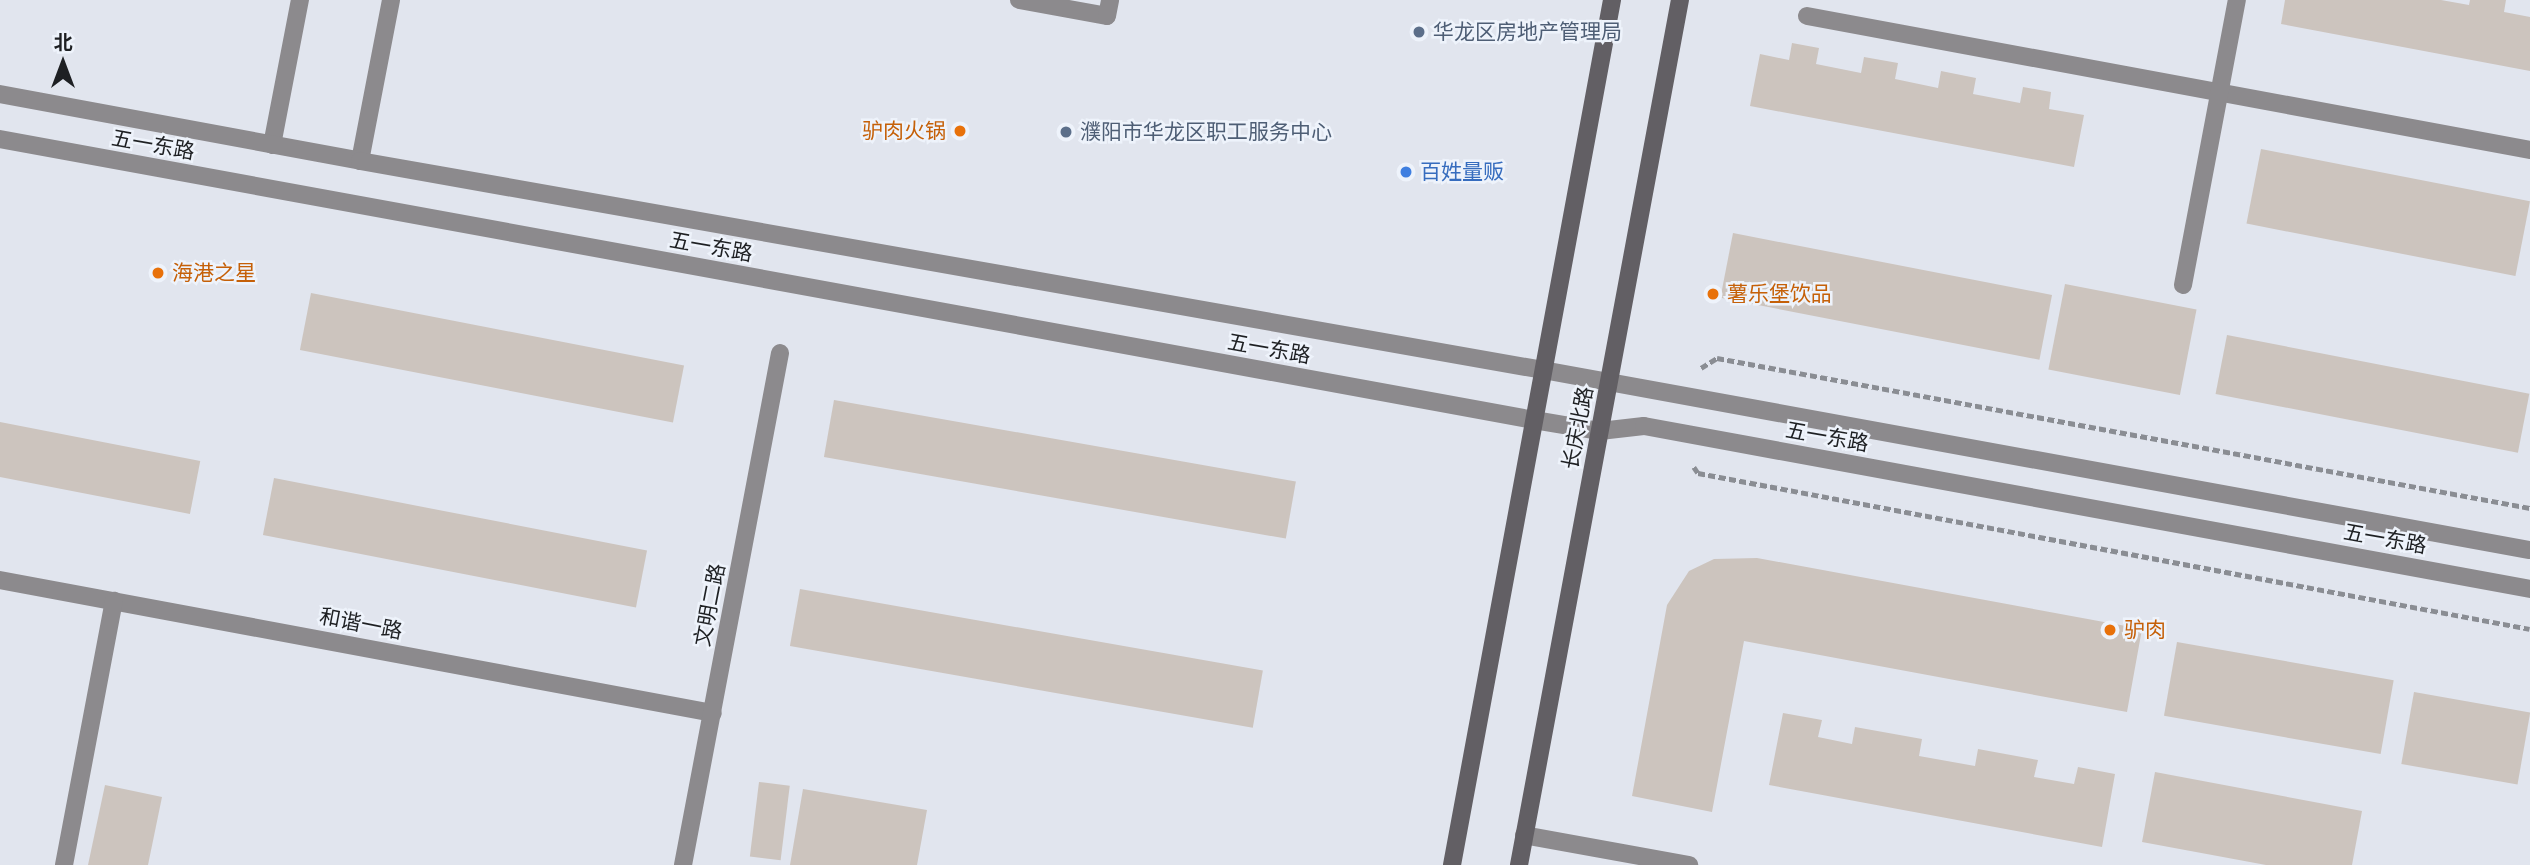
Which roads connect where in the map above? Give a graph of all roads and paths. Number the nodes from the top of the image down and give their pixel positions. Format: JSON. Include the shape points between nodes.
{"nodes":[{"id":1,"x":300,"y":0,"type":"edge"},
{"id":2,"x":391,"y":0,"type":"edge"},
{"id":3,"x":1019,"y":0,"type":"edge"},
{"id":4,"x":1110,"y":0,"type":"edge"},
{"id":5,"x":1612,"y":0,"type":"edge"},
{"id":6,"x":1680,"y":0,"type":"edge"},
{"id":7,"x":2237,"y":0,"type":"edge"},
{"id":8,"x":1807,"y":16,"type":"dead end"},
{"id":9,"x":2220,"y":92,"type":"junction"},
{"id":10,"x":0,"y":94,"type":"edge"},
{"id":11,"x":0,"y":139,"type":"edge"},
{"id":12,"x":272,"y":145,"type":"junction"},
{"id":13,"x":2530,"y":150,"type":"edge"},
{"id":14,"x":360,"y":161,"type":"junction"},
{"id":15,"x":2183,"y":285,"type":"dead end"},
{"id":16,"x":780,"y":354,"type":"dead end"},
{"id":17,"x":1543,"y":370,"type":"junction"},
{"id":18,"x":1609,"y":383,"type":"junction"},
{"id":19,"x":1661,"y":392,"type":"junction"},
{"id":20,"x":1534,"y":420,"type":"junction"},
{"id":21,"x":1600,"y":431,"type":"junction"},
{"id":22,"x":1671,"y":431,"type":"junction"},
{"id":23,"x":2530,"y":508,"type":"edge"},
{"id":24,"x":2530,"y":550,"type":"edge"},
{"id":25,"x":0,"y":580,"type":"edge"},
{"id":26,"x":2530,"y":589,"type":"edge"},
{"id":27,"x":114,"y":601,"type":"junction"},
{"id":28,"x":2530,"y":629,"type":"edge"},
{"id":29,"x":713,"y":713,"type":"junction"},
{"id":30,"x":1524,"y":835,"type":"junction"},
{"id":31,"x":64,"y":865,"type":"edge"},
{"id":32,"x":683,"y":865,"type":"edge"},
{"id":33,"x":1452,"y":865,"type":"edge"},
{"id":34,"x":1519,"y":865,"type":"edge"},
{"id":35,"x":1689,"y":865,"type":"edge"}],
"edges":[{"from":1,"to":12,"type":"street"},
{"from":2,"to":14,"type":"street"},
{"from":3,"to":4,"type":"street","via":[[1107,16]]},
{"from":5,"to":17,"type":"main road"},
{"from":6,"to":18,"type":"main road","name":"长庆北路"},
{"from":7,"to":9,"type":"street"},
{"from":8,"to":9,"type":"street"},
{"from":9,"to":13,"type":"street"},
{"from":9,"to":15,"type":"street"},
{"from":10,"to":12,"type":"street","name":"五一东路"},
{"from":11,"to":20,"type":"street","name":"五一东路"},
{"from":12,"to":14,"type":"street","name":"五一东路"},
{"from":14,"to":17,"type":"street","name":"五一东路"},
{"from":16,"to":29,"type":"street","name":"文明二路"},
{"from":17,"to":18,"type":"street","name":"五一东路"},
{"from":17,"to":20,"type":"main road"},
{"from":18,"to":19,"type":"street","name":"五一东路"},
{"from":18,"to":21,"type":"main road","name":"长庆北路"},
{"from":19,"to":23,"type":"path","via":[[1717,358]]},
{"from":19,"to":24,"type":"street","name":"五一东路"},
{"from":20,"to":21,"type":"street","name":"五一东路"},
{"from":20,"to":33,"type":"main road"},
{"from":21,"to":22,"type":"street","name":"五一东路","via":[[1644,426]]},
{"from":21,"to":30,"type":"main road","name":"长庆北路"},
{"from":22,"to":26,"type":"street","name":"五一东路"},
{"from":22,"to":28,"type":"path","via":[[1698,474]]},
{"from":25,"to":27,"type":"street","name":"和谐一路"},
{"from":27,"to":29,"type":"street","name":"和谐一路"},
{"from":27,"to":31,"type":"street"},
{"from":29,"to":32,"type":"street","name":"文明二路"},
{"from":30,"to":34,"type":"main road","name":"长庆北路"},
{"from":30,"to":35,"type":"street"}]}
